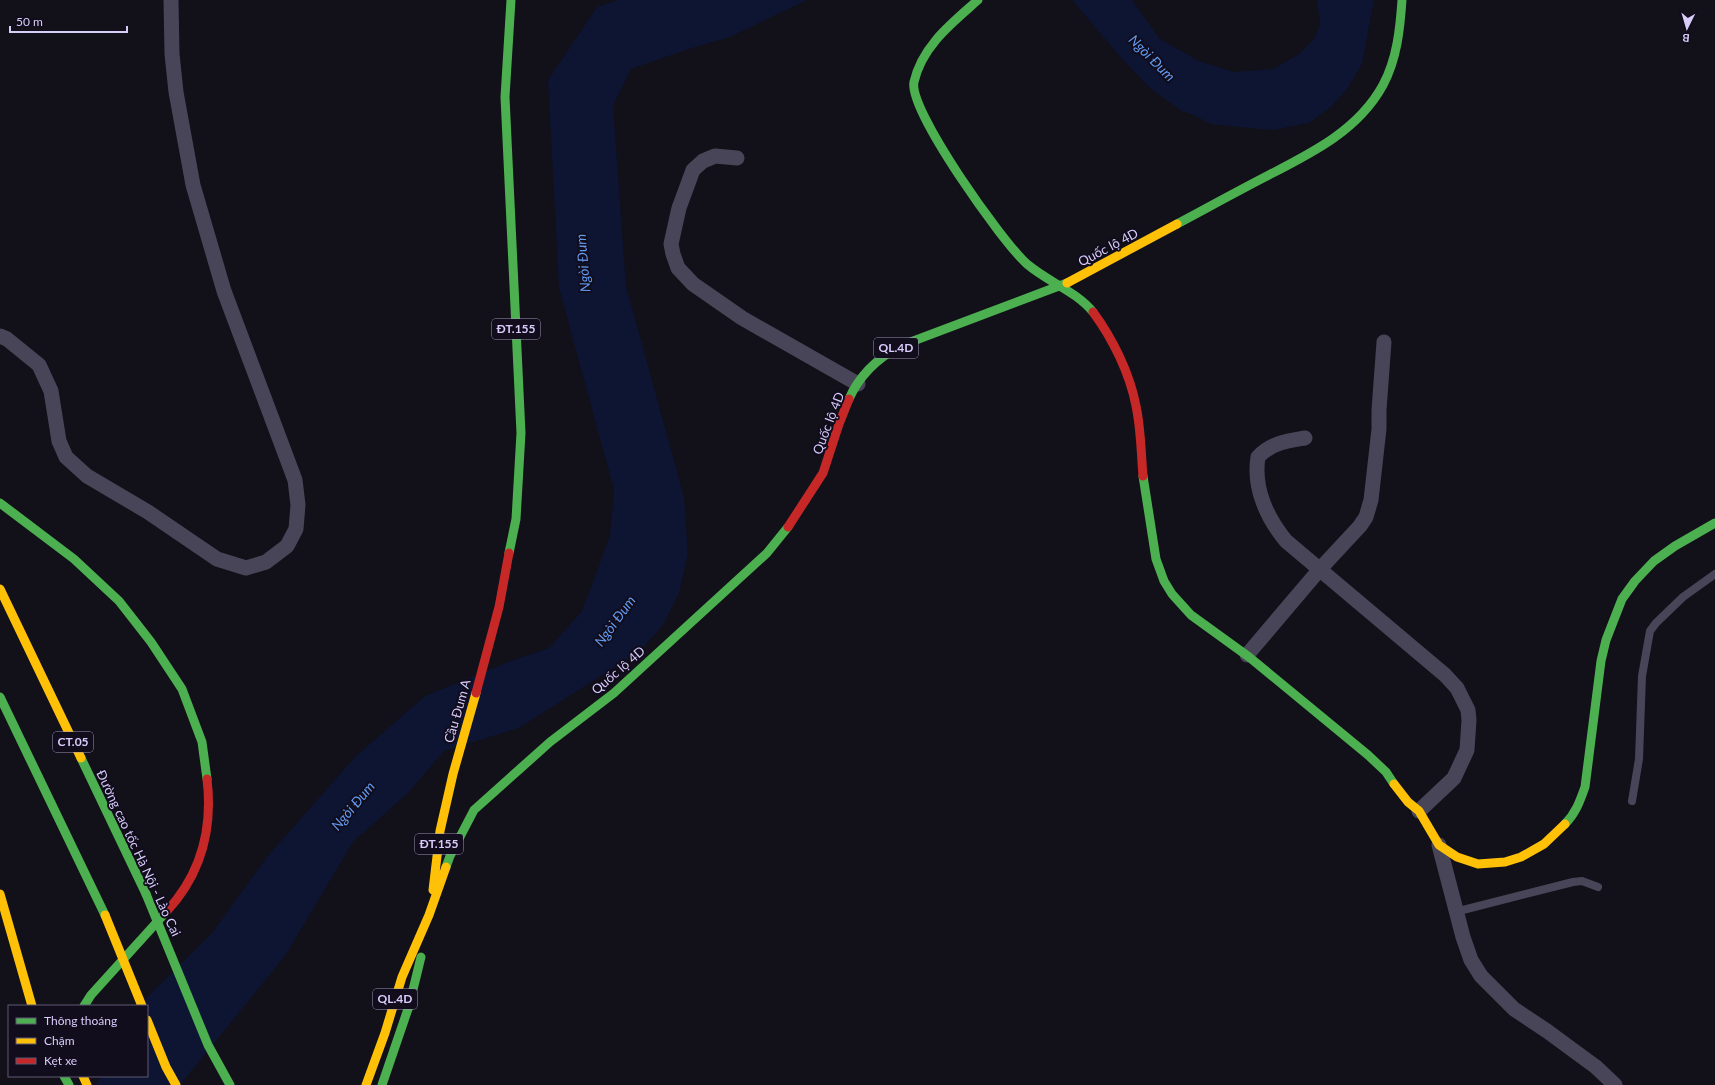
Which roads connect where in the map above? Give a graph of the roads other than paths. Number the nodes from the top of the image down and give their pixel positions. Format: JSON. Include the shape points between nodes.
{"nodes":[{"id":1,"x":171,"y":0,"type":"edge"},
{"id":2,"x":511,"y":0,"type":"edge"},
{"id":3,"x":978,"y":0,"type":"edge"},
{"id":4,"x":1402,"y":0,"type":"edge"},
{"id":5,"x":736,"y":158,"type":"dead end"},
{"id":6,"x":1062,"y":286,"type":"junction"},
{"id":7,"x":0,"y":336,"type":"edge"},
{"id":8,"x":1384,"y":342,"type":"dead end"},
{"id":9,"x":858,"y":384,"type":"junction"},
{"id":10,"x":1305,"y":438,"type":"dead end"},
{"id":11,"x":0,"y":503,"type":"edge"},
{"id":12,"x":1715,"y":523,"type":"edge"},
{"id":13,"x":1320,"y":569,"type":"junction"},
{"id":14,"x":1715,"y":574,"type":"edge"},
{"id":15,"x":0,"y":589,"type":"edge"},
{"id":16,"x":1247,"y":655,"type":"junction"},
{"id":17,"x":0,"y":697,"type":"edge"},
{"id":18,"x":1632,"y":801,"type":"dead end"},
{"id":19,"x":1419,"y":811,"type":"junction"},
{"id":20,"x":451,"y":816,"type":"junction"},
{"id":21,"x":469,"y":820,"type":"junction"},
{"id":22,"x":1439,"y":845,"type":"junction"},
{"id":23,"x":1598,"y":887,"type":"dead end"},
{"id":24,"x":0,"y":894,"type":"edge"},
{"id":25,"x":1455,"y":912,"type":"junction"},
{"id":26,"x":429,"y":915,"type":"junction"},
{"id":27,"x":32,"y":1005,"type":"edge"},
{"id":28,"x":85,"y":1005,"type":"edge"},
{"id":29,"x":142,"y":1005,"type":"edge"},
{"id":30,"x":148,"y":1022,"type":"edge"},
{"id":31,"x":176,"y":1085,"type":"edge"},
{"id":32,"x":230,"y":1085,"type":"edge"},
{"id":33,"x":366,"y":1085,"type":"edge"},
{"id":34,"x":382,"y":1085,"type":"edge"},
{"id":35,"x":1615,"y":1085,"type":"edge"}],
"edges":[{"from":1,"to":7,"type":"street","via":[[176,92],[193,185],[224,291],[295,480],[298,505],[296,529],[287,546],[266,562],[246,568],[217,560],[148,512],[87,476],[66,457],[59,441],[51,391],[39,365]]},
{"from":2,"to":20,"type":"main road","name":"Cầu Đum A","number":"ĐT.155","via":[[505,97],[521,433],[516,519],[487,656],[453,774]]},
{"from":3,"to":6,"type":"main road","via":[[945,30],[921,60],[913,84],[915,96],[937,140],[1001,234],[1024,261]]},
{"from":4,"to":6,"type":"main road","name":"Quốc lộ 4D","number":"QL.4D","via":[[1394,55],[1388,73],[1374,99],[1344,131],[1295,163]]},
{"from":5,"to":9,"type":"street","via":[[715,156],[703,161],[693,170],[679,208],[671,244],[678,268],[693,284],[742,318]]},
{"from":6,"to":9,"type":"main road","name":"Quốc lộ 4D","number":"QL.4D","via":[[900,346],[876,362]]},
{"from":6,"to":16,"type":"main road","via":[[1078,296],[1097,317],[1133,392],[1152,538],[1165,583],[1177,602],[1189,613]]},
{"from":8,"to":13,"type":"street","via":[[1379,429],[1368,511],[1360,526]]},
{"from":9,"to":21,"type":"main road","name":"Quốc lộ 4D","number":"QL.4D","via":[[843,412],[823,473],[783,535],[767,553],[614,692],[550,742],[474,810]]},
{"from":10,"to":13,"type":"street","via":[[1270,447],[1258,457],[1257,467],[1265,508],[1275,527],[1286,541]]},
{"from":11,"to":28,"type":"main road","via":[[74,559],[119,601],[151,642],[182,689],[202,742],[209,819],[204,846],[192,877],[179,898],[95,990]]},
{"from":12,"to":22,"type":"main road","via":[[1654,561],[1622,599],[1601,660],[1587,776],[1579,804],[1572,817],[1544,844],[1521,857],[1505,862],[1468,862]]},
{"from":13,"to":16,"type":"street"},
{"from":13,"to":19,"type":"street","via":[[1445,675],[1457,688],[1468,710],[1467,750],[1463,761],[1454,778]]},
{"from":14,"to":18,"type":"lane","via":[[1683,598],[1650,632],[1642,676],[1639,759]]},
{"from":15,"to":32,"type":"main road","name":"Đường cao tốc Hà Nội - Lào Cai","number":"CT.05","bridge":true,"via":[[146,894],[208,1045]]},
{"from":16,"to":19,"type":"main road","via":[[1368,755],[1386,772],[1408,802]]},
{"from":17,"to":29,"type":"main road","bridge":true,"via":[[105,915]]},
{"from":19,"to":22,"type":"main road"},
{"from":20,"to":21,"type":"main road"},
{"from":20,"to":26,"type":"main road","number":"ĐT.155","via":[[440,831]]},
{"from":21,"to":26,"type":"main road","name":"Quốc lộ 4D","number":"QL.4D","via":[[450,856]]},
{"from":22,"to":25,"type":"street"},
{"from":23,"to":25,"type":"lane","via":[[1582,881],[1573,882]]},
{"from":24,"to":27,"type":"main road"},
{"from":25,"to":35,"type":"street","via":[[1471,960],[1481,976],[1514,1009],[1547,1031]]},
{"from":26,"to":33,"type":"main road","name":"Quốc lộ 4D","number":"QL.4D","via":[[402,977]]},
{"from":26,"to":34,"type":"main road","name":"Quốc lộ 4D","number":"QL.4D","via":[[414,988]]},
{"from":30,"to":31,"type":"main road"}]}
